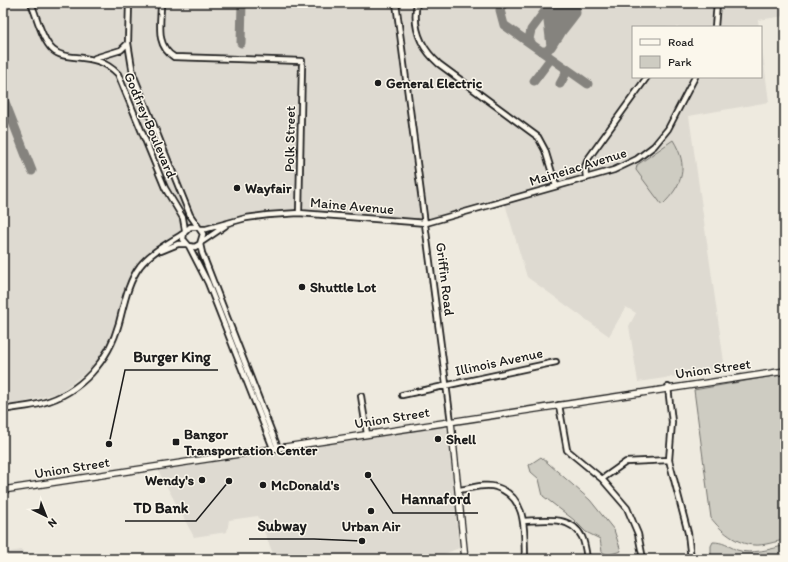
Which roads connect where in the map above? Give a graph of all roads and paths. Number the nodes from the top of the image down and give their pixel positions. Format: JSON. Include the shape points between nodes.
{"nodes":[{"id":1,"x":31,"y":3,"type":"edge"},
{"id":2,"x":129,"y":3,"type":"edge"},
{"id":3,"x":161,"y":3,"type":"edge"},
{"id":4,"x":396,"y":3,"type":"edge"},
{"id":5,"x":416,"y":3,"type":"edge"},
{"id":6,"x":717,"y":3,"type":"edge"},
{"id":7,"x":716,"y":26,"type":"edge"},
{"id":8,"x":128,"y":43,"type":"junction"},
{"id":9,"x":93,"y":59,"type":"junction"},
{"id":10,"x":646,"y":78,"type":"edge"},
{"id":11,"x":695,"y":78,"type":"edge"},
{"id":12,"x":586,"y":178,"type":"junction"},
{"id":13,"x":556,"y":186,"type":"junction"},
{"id":14,"x":299,"y":213,"type":"junction"},
{"id":15,"x":230,"y":222,"type":"junction"},
{"id":16,"x":426,"y":223,"type":"junction"},
{"id":17,"x":199,"y":228,"type":"junction"},
{"id":18,"x":184,"y":231,"type":"junction"},
{"id":19,"x":201,"y":242,"type":"junction"},
{"id":20,"x":188,"y":245,"type":"junction"},
{"id":21,"x":148,"y":257,"type":"junction"},
{"id":22,"x":556,"y":362,"type":"dead end"},
{"id":23,"x":785,"y":371,"type":"edge"},
{"id":24,"x":447,"y":385,"type":"junction"},
{"id":25,"x":668,"y":387,"type":"junction"},
{"id":26,"x":402,"y":394,"type":"dead end"},
{"id":27,"x":361,"y":396,"type":"dead end"},
{"id":28,"x":559,"y":405,"type":"junction"},
{"id":29,"x":3,"y":410,"type":"edge"},
{"id":30,"x":451,"y":422,"type":"junction"},
{"id":31,"x":367,"y":434,"type":"junction"},
{"id":32,"x":275,"y":448,"type":"junction"},
{"id":33,"x":670,"y":460,"type":"junction"},
{"id":34,"x":602,"y":479,"type":"junction"},
{"id":35,"x":3,"y":490,"type":"edge"},
{"id":36,"x":458,"y":490,"type":"junction"},
{"id":37,"x":524,"y":521,"type":"junction"},
{"id":38,"x":465,"y":559,"type":"edge"},
{"id":39,"x":525,"y":559,"type":"edge"},
{"id":40,"x":587,"y":559,"type":"edge"},
{"id":41,"x":643,"y":559,"type":"edge"},
{"id":42,"x":691,"y":559,"type":"edge"}],
"edges":[{"from":1,"to":9,"type":"street","name":"Godfrey Boulevard","via":[[48,44],[54,51],[63,55]]},
{"from":2,"to":8,"type":"street","name":"Godfrey Boulevard"},
{"from":3,"to":14,"type":"street","name":"Polk Street","via":[[161,42],[167,53],[174,57],[302,63]]},
{"from":4,"to":16,"type":"street","name":"Griffin Road"},
{"from":5,"to":13,"type":"street","via":[[416,27],[426,50],[439,64],[538,137],[545,150]]},
{"from":6,"to":7,"type":"street"},
{"from":8,"to":9,"type":"street","via":[[116,52]]},
{"from":8,"to":17,"type":"street","name":"Godfrey Boulevard","via":[[133,74],[143,103],[190,215]]},
{"from":9,"to":18,"type":"street","name":"Godfrey Boulevard","via":[[113,69],[122,82],[165,188],[183,218]]},
{"from":10,"to":12,"type":"street","via":[[588,160],[585,167]]},
{"from":11,"to":12,"type":"street","name":"Maineiac Avenue","via":[[668,129],[654,146],[637,159],[614,170]]},
{"from":12,"to":13,"type":"street","name":"Maineiac Avenue"},
{"from":13,"to":16,"type":"street","name":"Maineiac Avenue"},
{"from":14,"to":15,"type":"street","name":"Maine Avenue","via":[[268,214]]},
{"from":14,"to":16,"type":"street","name":"Maine Avenue"},
{"from":15,"to":17,"type":"street","name":"Maine Avenue","via":[[206,229]]},
{"from":15,"to":19,"type":"street","name":"Maine Avenue"},
{"from":16,"to":24,"type":"street","name":"Griffin Road"},
{"from":17,"to":18,"type":"street","via":[[192,226]]},
{"from":17,"to":19,"type":"street","via":[[203,234]]},
{"from":18,"to":20,"type":"street","via":[[183,239]]},
{"from":18,"to":21,"type":"street"},
{"from":19,"to":20,"type":"street","via":[[195,247]]},
{"from":19,"to":32,"type":"street","via":[[202,254]]},
{"from":20,"to":21,"type":"street","via":[[182,243],[172,246]]},
{"from":20,"to":32,"type":"street","via":[[208,283]]},
{"from":21,"to":29,"type":"street","via":[[132,281],[112,343],[89,376],[70,390],[43,403]]},
{"from":22,"to":24,"type":"street","name":"Illinois Avenue"},
{"from":23,"to":25,"type":"main road","name":"Union Street"},
{"from":24,"to":26,"type":"street","name":"Illinois Avenue"},
{"from":24,"to":30,"type":"street","name":"Griffin Road"},
{"from":25,"to":28,"type":"main road","name":"Union Street"},
{"from":25,"to":33,"type":"street","via":[[672,422]]},
{"from":27,"to":31,"type":"street"},
{"from":28,"to":30,"type":"main road","name":"Union Street"},
{"from":28,"to":34,"type":"street","via":[[567,450]]},
{"from":30,"to":31,"type":"main road","name":"Union Street"},
{"from":30,"to":36,"type":"main road","name":"Griffin Road"},
{"from":31,"to":32,"type":"main road","name":"Union Street"},
{"from":32,"to":35,"type":"main road","name":"Union Street"},
{"from":33,"to":34,"type":"street","via":[[626,462]]},
{"from":33,"to":42,"type":"street","via":[[688,533]]},
{"from":34,"to":41,"type":"street","via":[[627,508],[638,534]]},
{"from":36,"to":37,"type":"street","via":[[495,486],[515,500],[522,511]]},
{"from":36,"to":38,"type":"main road","name":"Griffin Road"},
{"from":37,"to":39,"type":"street"},
{"from":37,"to":40,"type":"street","via":[[559,520],[573,527],[582,537]]}]}
